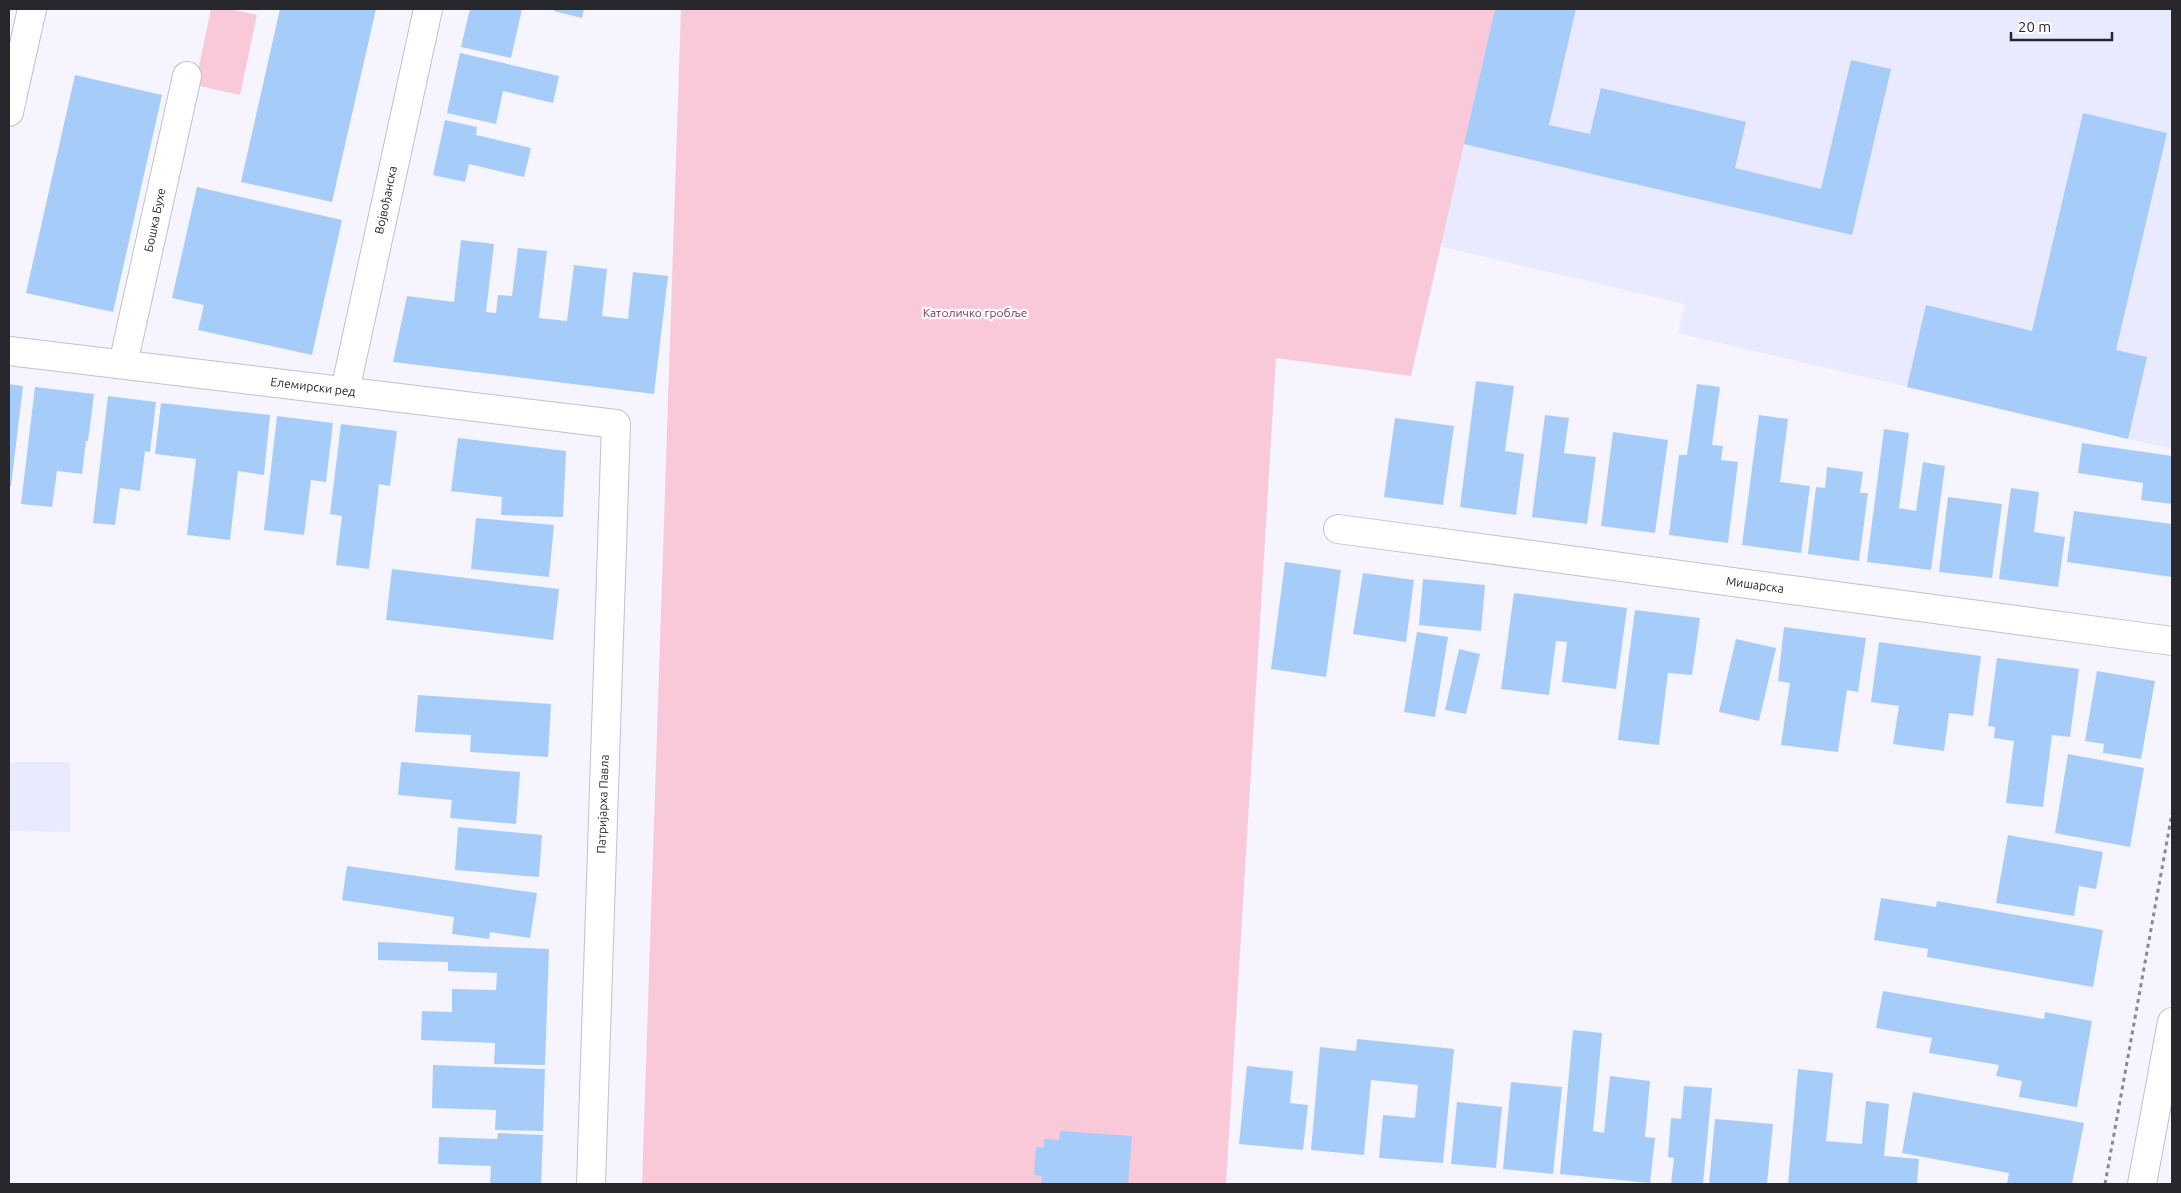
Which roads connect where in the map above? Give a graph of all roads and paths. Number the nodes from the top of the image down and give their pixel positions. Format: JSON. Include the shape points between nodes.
{"nodes":[{"id":1,"x":32,"y":9,"type":"edge"},
{"id":2,"x":428,"y":9,"type":"edge"},
{"id":3,"x":187,"y":76,"type":"dead end"},
{"id":4,"x":9,"y":112,"type":"edge"},
{"id":5,"x":9,"y":350,"type":"edge"},
{"id":6,"x":123,"y":364,"type":"junction"},
{"id":7,"x":345,"y":391,"type":"junction"},
{"id":8,"x":616,"y":424,"type":"joint"},
{"id":9,"x":1338,"y":530,"type":"dead end"},
{"id":10,"x":2172,"y":641,"type":"edge"},
{"id":11,"x":2172,"y":813,"type":"edge"},
{"id":12,"x":2172,"y":1022,"type":"edge"},
{"id":13,"x":591,"y":1184,"type":"edge"},
{"id":14,"x":2105,"y":1184,"type":"edge"},
{"id":15,"x":2142,"y":1184,"type":"edge"}],
"edges":[{"from":1,"to":4,"type":"street"},
{"from":2,"to":7,"type":"street","name":"Војвођанска"},
{"from":3,"to":6,"type":"street","name":"Бошка Бухе"},
{"from":5,"to":6,"type":"street","name":"Елемирски ред"},
{"from":6,"to":7,"type":"street","name":"Елемирски ред"},
{"from":7,"to":8,"type":"street","name":"Елемирски ред"},
{"from":8,"to":13,"type":"street","name":"Патријарха Павла"},
{"from":9,"to":10,"type":"street","name":"Мишарска"},
{"from":11,"to":14,"type":"path"},
{"from":12,"to":15,"type":"street"}]}
